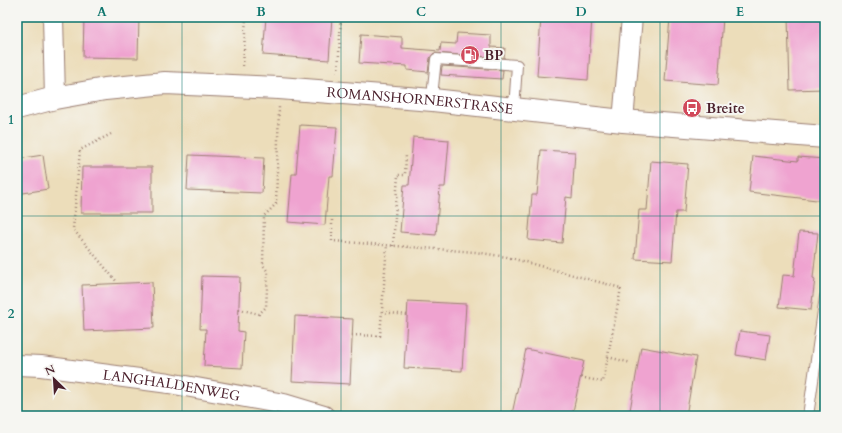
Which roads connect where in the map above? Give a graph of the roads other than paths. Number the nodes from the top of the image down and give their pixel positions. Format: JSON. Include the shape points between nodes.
{"nodes":[{"id":1,"x":53,"y":17,"type":"edge"},
{"id":2,"x":632,"y":17,"type":"edge"},
{"id":3,"x":55,"y":98,"type":"junction"},
{"id":4,"x":433,"y":100,"type":"junction"},
{"id":5,"x":17,"y":108,"type":"edge"},
{"id":6,"x":514,"y":109,"type":"junction"},
{"id":7,"x":623,"y":121,"type":"junction"},
{"id":8,"x":825,"y":137,"type":"edge"},
{"id":9,"x":825,"y":297,"type":"edge"},
{"id":10,"x":17,"y":365,"type":"edge"},
{"id":11,"x":324,"y":416,"type":"edge"},
{"id":12,"x":808,"y":416,"type":"edge"}],
"edges":[{"from":1,"to":3,"type":"street"},
{"from":2,"to":7,"type":"street"},
{"from":3,"to":4,"type":"street","name":"ROMANSHORNERSTRASSE","via":[[105,89],[165,83],[279,88]]},
{"from":3,"to":5,"type":"street","name":"ROMANSHORNERSTRASSE"},
{"from":4,"to":6,"type":"street","name":"ROMANSHORNERSTRASSE"},
{"from":4,"to":6,"type":"lane","via":[[436,59],[517,65]]},
{"from":6,"to":7,"type":"street","name":"ROMANSHORNERSTRASSE"},
{"from":7,"to":8,"type":"street","name":"ROMANSHORNERSTRASSE"},
{"from":9,"to":12,"type":"lane"},
{"from":10,"to":11,"type":"street","name":"LANGHALDENWEG","via":[[169,383],[284,404]]}]}
